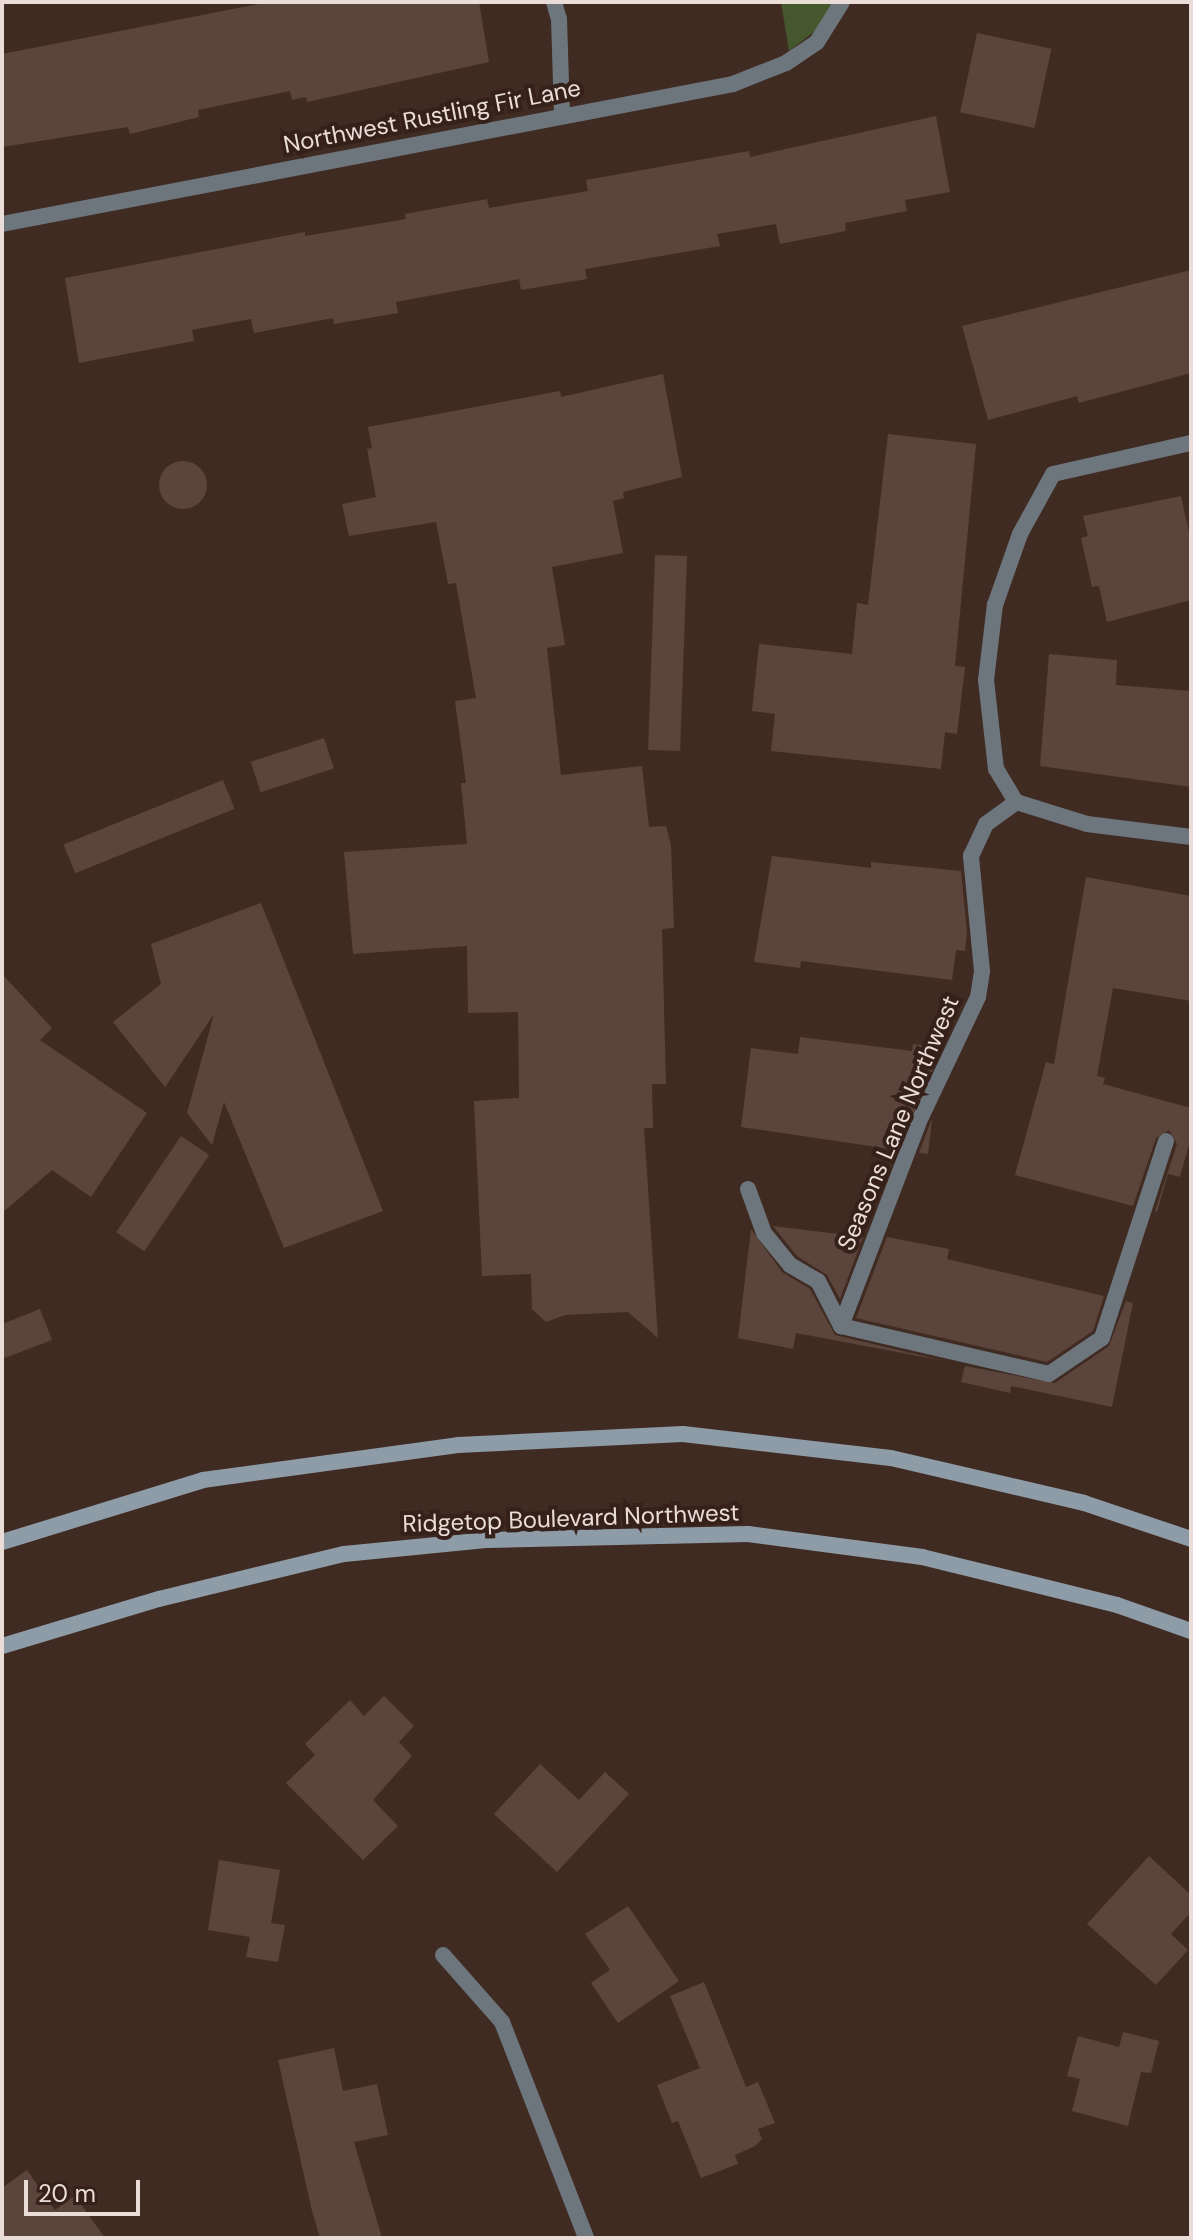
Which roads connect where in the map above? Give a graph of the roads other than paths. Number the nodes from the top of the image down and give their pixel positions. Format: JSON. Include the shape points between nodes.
{"nodes":[{"id":1,"x":554,"y":2,"type":"edge"},
{"id":2,"x":842,"y":2,"type":"edge"},
{"id":3,"x":562,"y":116,"type":"junction"},
{"id":4,"x":2,"y":224,"type":"edge"},
{"id":5,"x":1191,"y":443,"type":"edge"},
{"id":6,"x":1016,"y":802,"type":"junction"},
{"id":7,"x":1191,"y":837,"type":"edge"},
{"id":8,"x":1166,"y":1141,"type":"dead end"},
{"id":9,"x":748,"y":1189,"type":"dead end"},
{"id":10,"x":841,"y":1326,"type":"junction"},
{"id":11,"x":1191,"y":1539,"type":"edge"},
{"id":12,"x":2,"y":1542,"type":"edge"},
{"id":13,"x":1191,"y":1631,"type":"edge"},
{"id":14,"x":2,"y":1646,"type":"edge"},
{"id":15,"x":443,"y":1955,"type":"dead end"},
{"id":16,"x":586,"y":2238,"type":"edge"}],
"edges":[{"from":1,"to":3,"type":"street"},
{"from":2,"to":3,"type":"street","name":"Northwest Rustling Fir Lane","via":[[817,42],[786,63],[747,79]]},
{"from":3,"to":4,"type":"street","name":"Northwest Rustling Fir Lane"},
{"from":5,"to":6,"type":"street","via":[[1053,474],[1020,534],[995,605],[986,680],[996,769]]},
{"from":6,"to":7,"type":"street","via":[[1087,824]]},
{"from":6,"to":10,"type":"street","name":"Seasons Lane Northwest","via":[[986,824],[971,856],[982,971],[978,997],[921,1117]]},
{"from":8,"to":10,"type":"street","via":[[1102,1338],[1049,1374]]},
{"from":9,"to":10,"type":"street","via":[[764,1233],[790,1265],[818,1281]]},
{"from":11,"to":12,"type":"main road","via":[[1084,1503],[891,1458],[683,1434],[458,1445],[203,1480]]},
{"from":13,"to":14,"type":"main road","name":"Ridgetop Boulevard Northwest","via":[[1117,1605],[922,1557],[748,1534],[488,1540],[344,1554],[159,1599]]},
{"from":15,"to":16,"type":"street","via":[[502,2022]]}]}
